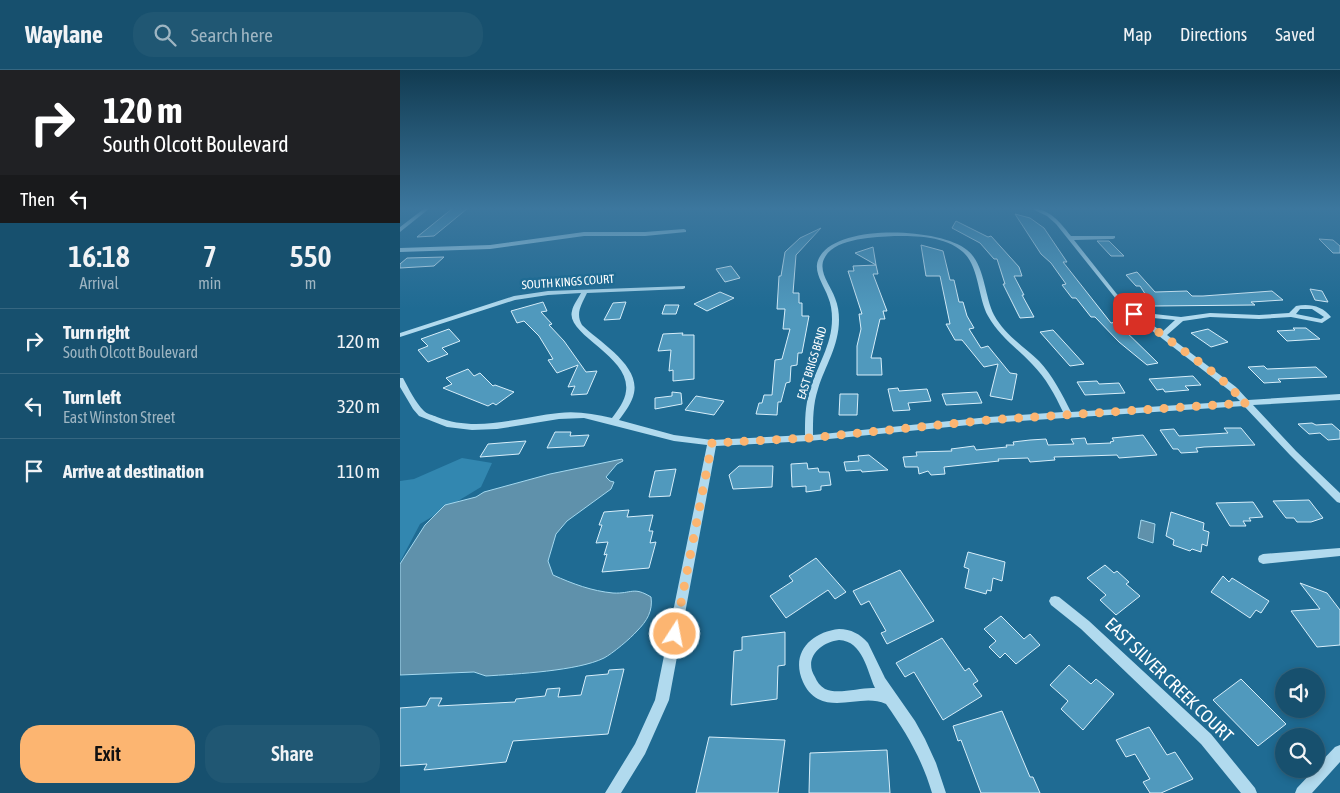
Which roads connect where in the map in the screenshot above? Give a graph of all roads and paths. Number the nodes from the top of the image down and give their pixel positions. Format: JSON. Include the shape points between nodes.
{"nodes":[{"id":1,"x":529,"y":242,"type":"edge"},
{"id":2,"x":846,"y":242,"type":"edge"},
{"id":3,"x":948,"y":242,"type":"edge"},
{"id":4,"x":1073,"y":242,"type":"edge"},
{"id":5,"x":400,"y":250,"type":"edge"},
{"id":6,"x":683,"y":287,"type":"dead end"},
{"id":7,"x":585,"y":291,"type":"junction"},
{"id":8,"x":1134,"y":314,"type":"junction"},
{"id":9,"x":1292,"y":315,"type":"dead end"},
{"id":10,"x":1181,"y":319,"type":"junction"},
{"id":11,"x":400,"y":335,"type":"edge"},
{"id":12,"x":1162,"y":336,"type":"junction"},
{"id":13,"x":400,"y":380,"type":"edge"},
{"id":14,"x":1340,"y":397,"type":"edge"},
{"id":15,"x":1246,"y":403,"type":"junction"},
{"id":16,"x":1068,"y":414,"type":"junction"},
{"id":17,"x":614,"y":422,"type":"junction"},
{"id":18,"x":809,"y":438,"type":"junction"},
{"id":19,"x":712,"y":443,"type":"junction"},
{"id":20,"x":1340,"y":499,"type":"edge"},
{"id":21,"x":1340,"y":552,"type":"edge"},
{"id":22,"x":1263,"y":559,"type":"dead end"},
{"id":23,"x":1055,"y":601,"type":"dead end"},
{"id":24,"x":890,"y":699,"type":"junction"},
{"id":25,"x":1340,"y":752,"type":"edge"},
{"id":26,"x":612,"y":793,"type":"edge"},
{"id":27,"x":939,"y":793,"type":"edge"},
{"id":28,"x":1250,"y":793,"type":"edge"},
{"id":29,"x":1302,"y":793,"type":"edge"}],
"edges":[{"from":1,"to":5,"type":"street"},
{"from":2,"to":18,"type":"street","name":"EAST BRIGS BEND","via":[[829,249],[821,260],[820,269],[834,306],[835,326],[810,403]]},
{"from":3,"to":16,"type":"street","name":"EAST BRIGS BEND","via":[[966,252],[974,262],[994,322],[1046,375]]},
{"from":4,"to":8,"type":"street"},
{"from":6,"to":7,"type":"street","name":"SOUTH KINGS COURT"},
{"from":7,"to":11,"type":"street","name":"SOUTH KINGS COURT","via":[[514,298]]},
{"from":7,"to":17,"type":"street","via":[[575,311],[579,325],[625,369],[632,382],[630,397]]},
{"from":8,"to":10,"type":"street"},
{"from":8,"to":12,"type":"street"},
{"from":9,"to":10,"type":"street","via":[[1210,315]]},
{"from":10,"to":12,"type":"street"},
{"from":12,"to":15,"type":"street","via":[[1218,376]]},
{"from":13,"to":17,"type":"street","via":[[422,414],[447,424],[497,426],[572,415]]},
{"from":14,"to":15,"type":"street"},
{"from":15,"to":16,"type":"street"},
{"from":15,"to":20,"type":"street"},
{"from":16,"to":18,"type":"street"},
{"from":17,"to":19,"type":"street","via":[[674,438]]},
{"from":18,"to":19,"type":"street"},
{"from":19,"to":26,"type":"street","via":[[662,700],[646,738]]},
{"from":21,"to":22,"type":"street"},
{"from":23,"to":28,"type":"street","name":"EAST SILVER CREEK COURT","via":[[1085,625],[1206,739]]},
{"from":24,"to":24,"type":"street","via":[[879,683],[862,644],[855,638],[839,634],[814,643],[805,667],[815,690],[838,697],[874,694]]},
{"from":24,"to":27,"type":"street","via":[[918,739]]},
{"from":25,"to":29,"type":"street"}]}
